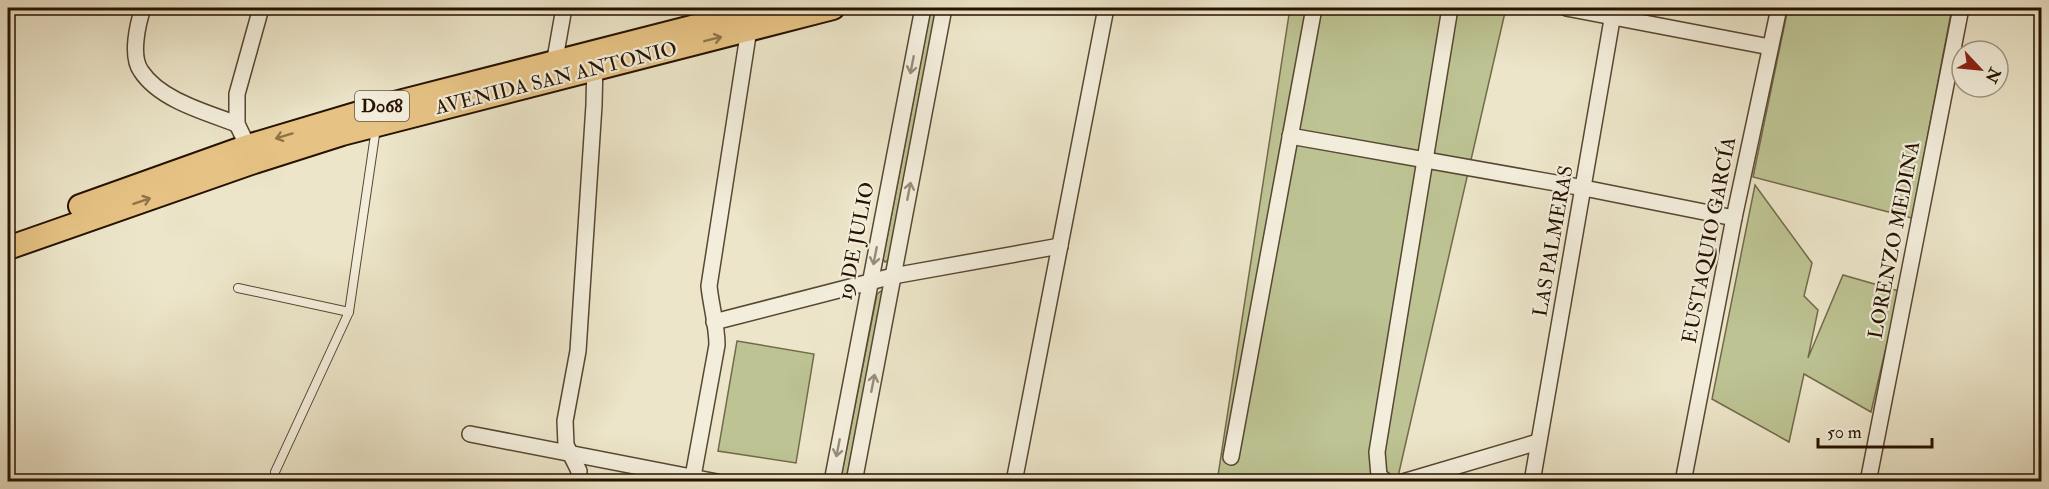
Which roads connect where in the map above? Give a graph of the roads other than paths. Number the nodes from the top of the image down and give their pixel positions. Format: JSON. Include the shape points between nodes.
{"nodes":[{"id":1,"x":143,"y":8,"type":"edge"},
{"id":2,"x":261,"y":8,"type":"edge"},
{"id":3,"x":564,"y":8,"type":"edge"},
{"id":4,"x":766,"y":8,"type":"edge"},
{"id":5,"x":833,"y":8,"type":"edge"},
{"id":6,"x":923,"y":8,"type":"edge"},
{"id":7,"x":944,"y":8,"type":"edge"},
{"id":8,"x":1106,"y":8,"type":"edge"},
{"id":9,"x":1314,"y":8,"type":"edge"},
{"id":10,"x":1450,"y":8,"type":"edge"},
{"id":11,"x":1566,"y":8,"type":"edge"},
{"id":12,"x":1779,"y":8,"type":"edge"},
{"id":13,"x":1961,"y":8,"type":"edge"},
{"id":14,"x":1613,"y":12,"type":"edge"},
{"id":15,"x":749,"y":29,"type":"junction"},
{"id":16,"x":1770,"y":47,"type":"junction"},
{"id":17,"x":595,"y":60,"type":"junction"},
{"id":18,"x":553,"y":70,"type":"junction"},
{"id":19,"x":237,"y":124,"type":"junction"},
{"id":20,"x":377,"y":124,"type":"junction"},
{"id":21,"x":1290,"y":136,"type":"junction"},
{"id":22,"x":251,"y":154,"type":"junction"},
{"id":23,"x":1425,"y":160,"type":"junction"},
{"id":24,"x":1584,"y":188,"type":"junction"},
{"id":25,"x":1734,"y":218,"type":"junction"},
{"id":26,"x":8,"y":233,"type":"edge"},
{"id":27,"x":1059,"y":246,"type":"junction"},
{"id":28,"x":8,"y":248,"type":"edge"},
{"id":29,"x":893,"y":276,"type":"junction"},
{"id":30,"x":870,"y":282,"type":"junction"},
{"id":31,"x":238,"y":288,"type":"dead end"},
{"id":32,"x":349,"y":312,"type":"junction"},
{"id":33,"x":714,"y":322,"type":"junction"},
{"id":34,"x":470,"y":434,"type":"dead end"},
{"id":35,"x":1538,"y":442,"type":"junction"},
{"id":36,"x":568,"y":453,"type":"junction"},
{"id":37,"x":1232,"y":457,"type":"dead end"},
{"id":38,"x":275,"y":472,"type":"dead end"},
{"id":39,"x":692,"y":479,"type":"edge"},
{"id":40,"x":578,"y":482,"type":"edge"},
{"id":41,"x":717,"y":482,"type":"edge"},
{"id":42,"x":832,"y":482,"type":"edge"},
{"id":43,"x":854,"y":482,"type":"edge"},
{"id":44,"x":1014,"y":482,"type":"edge"},
{"id":45,"x":1387,"y":482,"type":"edge"},
{"id":46,"x":1403,"y":482,"type":"edge"},
{"id":47,"x":1532,"y":482,"type":"edge"},
{"id":48,"x":1683,"y":482,"type":"edge"},
{"id":49,"x":1868,"y":482,"type":"edge"}],
"edges":[{"from":1,"to":19,"type":"street","via":[[136,28],[139,70],[166,96]]},
{"from":2,"to":19,"type":"street","via":[[237,94]]},
{"from":3,"to":18,"type":"street"},
{"from":4,"to":17,"type":"main road","name":"AVENIDA SAN ANTONIO","number":"D068"},
{"from":5,"to":15,"type":"main road","name":"AVENIDA SAN ANTONIO","number":"D068"},
{"from":6,"to":30,"type":"street","name":"19 DE JULIO","one_way":true},
{"from":29,"to":7,"type":"street","one_way":true},
{"from":8,"to":27,"type":"street"},
{"from":9,"to":21,"type":"street"},
{"from":10,"to":23,"type":"street"},
{"from":11,"to":14,"type":"street"},
{"from":12,"to":16,"type":"street","name":"EUSTAQUIO GARCÍA"},
{"from":13,"to":49,"type":"street","name":"LORENZO MEDINA"},
{"from":14,"to":16,"type":"street"},
{"from":14,"to":24,"type":"street","name":"LAS PALMERAS"},
{"from":17,"to":15,"type":"main road","name":"AVENIDA SAN ANTONIO","number":"D068","one_way":true},
{"from":15,"to":33,"type":"street","via":[[709,286]]},
{"from":16,"to":25,"type":"street","name":"EUSTAQUIO GARCÍA"},
{"from":17,"to":18,"type":"main road","name":"AVENIDA SAN ANTONIO","number":"D068"},
{"from":17,"to":36,"type":"street","via":[[578,351],[565,421]]},
{"from":18,"to":20,"type":"main road","name":"AVENIDA SAN ANTONIO","number":"D068"},
{"from":18,"to":22,"type":"main road","name":"AVENIDA SAN ANTONIO","number":"D068","one_way":true,"via":[[379,106]]},
{"from":19,"to":22,"type":"street"},
{"from":20,"to":22,"type":"main road","name":"AVENIDA SAN ANTONIO","number":"D068"},
{"from":20,"to":32,"type":"lane"},
{"from":21,"to":23,"type":"street"},
{"from":21,"to":37,"type":"street"},
{"from":22,"to":26,"type":"main road","name":"AVENIDA SAN ANTONIO","number":"D068"},
{"from":28,"to":22,"type":"main road","name":"AVENIDA SAN ANTONIO","number":"D068","one_way":true},
{"from":23,"to":24,"type":"street"},
{"from":23,"to":45,"type":"street","via":[[1377,452],[1379,476]]},
{"from":24,"to":25,"type":"street"},
{"from":24,"to":35,"type":"street","name":"LAS PALMERAS"},
{"from":25,"to":48,"type":"street","name":"EUSTAQUIO GARCÍA"},
{"from":27,"to":29,"type":"street"},
{"from":27,"to":44,"type":"street"},
{"from":29,"to":30,"type":"street"},
{"from":43,"to":29,"type":"street","one_way":true},
{"from":30,"to":33,"type":"street"},
{"from":30,"to":42,"type":"street","name":"19 DE JULIO","one_way":true},
{"from":31,"to":32,"type":"lane"},
{"from":32,"to":38,"type":"lane"},
{"from":33,"to":39,"type":"street","via":[[715,356]]},
{"from":34,"to":36,"type":"street"},
{"from":35,"to":46,"type":"street"},
{"from":35,"to":47,"type":"street","name":"LAS PALMERAS"},
{"from":36,"to":39,"type":"street"},
{"from":36,"to":40,"type":"street","via":[[579,471]]},
{"from":39,"to":41,"type":"street"}]}
